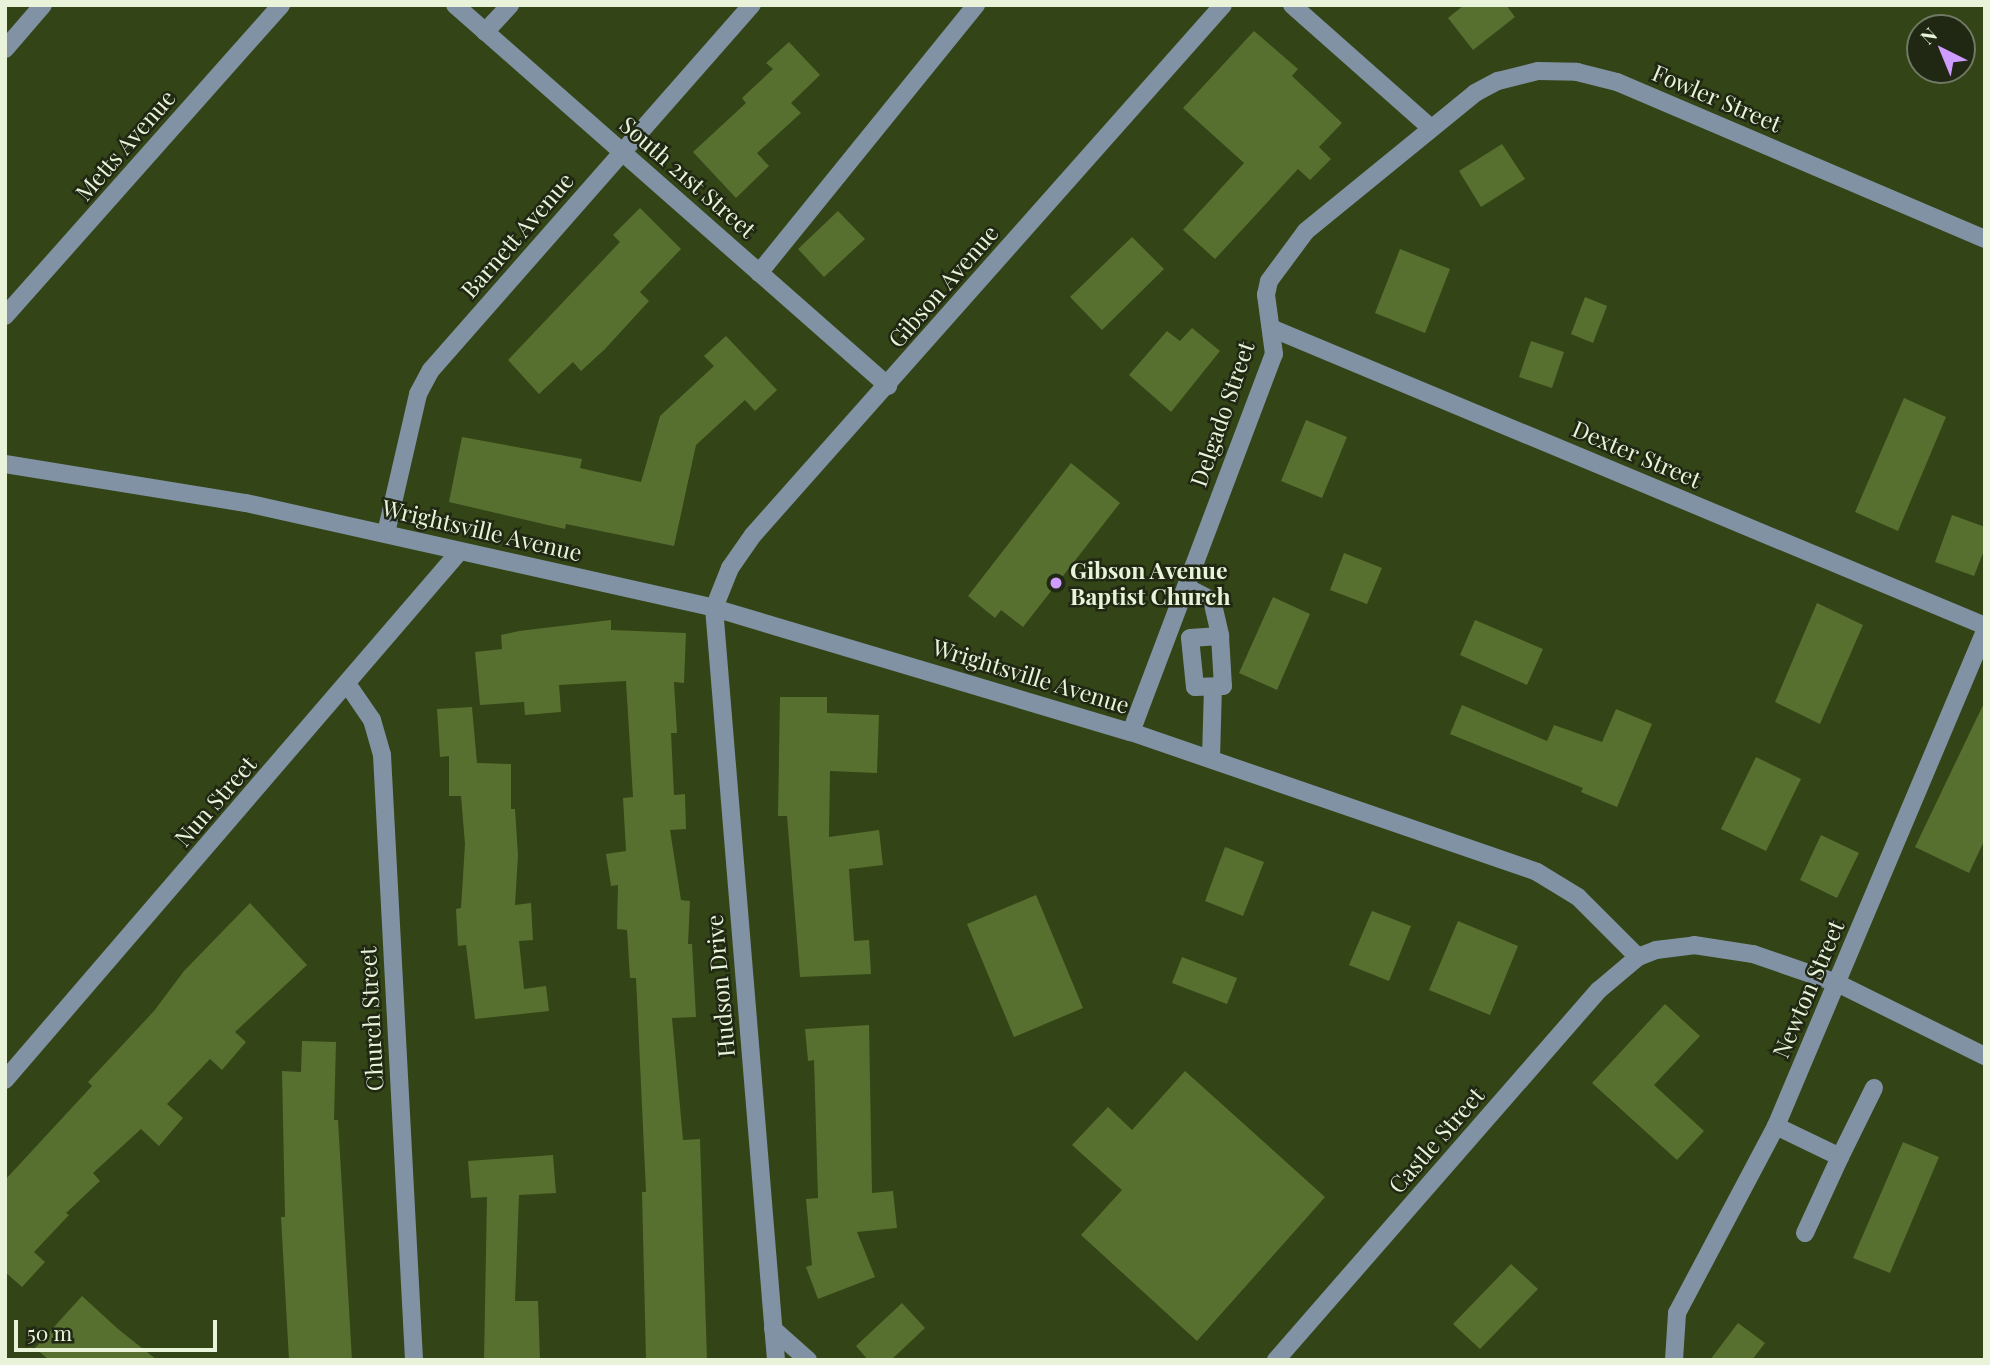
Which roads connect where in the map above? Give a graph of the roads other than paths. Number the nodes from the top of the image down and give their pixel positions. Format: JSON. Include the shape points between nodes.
{"nodes":[{"id":1,"x":43,"y":5,"type":"edge"},
{"id":2,"x":281,"y":5,"type":"edge"},
{"id":3,"x":455,"y":5,"type":"edge"},
{"id":4,"x":510,"y":5,"type":"edge"},
{"id":5,"x":752,"y":5,"type":"edge"},
{"id":6,"x":976,"y":5,"type":"edge"},
{"id":7,"x":1223,"y":5,"type":"edge"},
{"id":8,"x":1292,"y":5,"type":"edge"},
{"id":9,"x":485,"y":32,"type":"junction"},
{"id":10,"x":5,"y":49,"type":"edge"},
{"id":11,"x":1430,"y":127,"type":"junction"},
{"id":12,"x":622,"y":153,"type":"junction"},
{"id":13,"x":1985,"y":239,"type":"edge"},
{"id":14,"x":759,"y":272,"type":"junction"},
{"id":15,"x":5,"y":316,"type":"edge"},
{"id":16,"x":1271,"y":328,"type":"junction"},
{"id":17,"x":888,"y":386,"type":"junction"},
{"id":18,"x":5,"y":464,"type":"edge"},
{"id":19,"x":386,"y":533,"type":"junction"},
{"id":20,"x":459,"y":552,"type":"junction"},
{"id":21,"x":1186,"y":587,"type":"junction"},
{"id":22,"x":714,"y":608,"type":"junction"},
{"id":23,"x":1985,"y":626,"type":"edge"},
{"id":24,"x":1169,"y":631,"type":"junction"},
{"id":25,"x":1985,"y":631,"type":"edge"},
{"id":26,"x":1220,"y":636,"type":"junction"},
{"id":27,"x":1190,"y":638,"type":"junction"},
{"id":28,"x":348,"y":685,"type":"junction"},
{"id":29,"x":1213,"y":687,"type":"junction"},
{"id":30,"x":1131,"y":732,"type":"junction"},
{"id":31,"x":1211,"y":758,"type":"junction"},
{"id":32,"x":1637,"y":957,"type":"junction"},
{"id":33,"x":1837,"y":983,"type":"junction"},
{"id":34,"x":1985,"y":1056,"type":"edge"},
{"id":35,"x":5,"y":1080,"type":"edge"},
{"id":36,"x":1874,"y":1088,"type":"dead end"},
{"id":37,"x":1776,"y":1126,"type":"junction"},
{"id":38,"x":1840,"y":1157,"type":"junction"},
{"id":39,"x":1805,"y":1233,"type":"dead end"},
{"id":40,"x":773,"y":1329,"type":"junction"},
{"id":41,"x":414,"y":1360,"type":"edge"},
{"id":42,"x":776,"y":1360,"type":"edge"},
{"id":43,"x":808,"y":1360,"type":"edge"},
{"id":44,"x":1276,"y":1360,"type":"edge"},
{"id":45,"x":1674,"y":1360,"type":"edge"}],
"edges":[{"from":1,"to":10,"type":"street"},
{"from":2,"to":15,"type":"street","name":"Metts Avenue"},
{"from":3,"to":9,"type":"street","name":"South 21st Street"},
{"from":4,"to":9,"type":"street"},
{"from":5,"to":12,"type":"street","name":"Barnett Avenue"},
{"from":6,"to":14,"type":"street"},
{"from":7,"to":17,"type":"street","name":"Gibson Avenue"},
{"from":8,"to":11,"type":"street"},
{"from":9,"to":12,"type":"street","name":"South 21st Street"},
{"from":11,"to":13,"type":"street","name":"Fowler Street","via":[[1498,80],[1538,71],[1577,72],[1617,82]]},
{"from":11,"to":16,"type":"street","name":"Delgado Street","via":[[1293,243],[1269,281],[1266,295]]},
{"from":12,"to":14,"type":"street","name":"South 21st Street"},
{"from":12,"to":19,"type":"street","name":"Barnett Avenue","via":[[424,381],[404,445]]},
{"from":14,"to":17,"type":"street","name":"South 21st Street"},
{"from":16,"to":21,"type":"street","name":"Delgado Street","via":[[1274,354]]},
{"from":16,"to":23,"type":"street","name":"Dexter Street"},
{"from":17,"to":22,"type":"street","name":"Gibson Avenue","via":[[753,535],[730,568]]},
{"from":18,"to":19,"type":"street","name":"Wrightsville Avenue","via":[[246,503]]},
{"from":19,"to":20,"type":"street","name":"Wrightsville Avenue"},
{"from":20,"to":22,"type":"street","name":"Wrightsville Avenue"},
{"from":20,"to":28,"type":"street","name":"Nun Street"},
{"from":21,"to":24,"type":"street","name":"Delgado Street"},
{"from":21,"to":26,"type":"street","via":[[1212,600]]},
{"from":22,"to":30,"type":"street","name":"Wrightsville Avenue"},
{"from":22,"to":40,"type":"street","name":"Hudson Drive"},
{"from":24,"to":27,"type":"street"},
{"from":24,"to":30,"type":"street","name":"Delgado Street"},
{"from":25,"to":33,"type":"street","name":"Newton Street"},
{"from":26,"to":27,"type":"street"},
{"from":26,"to":29,"type":"street","via":[[1223,686]]},
{"from":27,"to":29,"type":"street","via":[[1195,687]]},
{"from":28,"to":35,"type":"street","name":"Nun Street"},
{"from":28,"to":41,"type":"street","name":"Church Street","via":[[372,720],[382,755]]},
{"from":29,"to":31,"type":"street"},
{"from":30,"to":31,"type":"street","name":"Wrightsville Avenue"},
{"from":31,"to":32,"type":"street","name":"Wrightsville Avenue","via":[[1537,872],[1578,897]]},
{"from":32,"to":33,"type":"street","via":[[1676,946],[1721,947]]},
{"from":32,"to":44,"type":"street","name":"Castle Street","via":[[1600,990]]},
{"from":33,"to":34,"type":"street"},
{"from":33,"to":37,"type":"street","name":"Newton Street"},
{"from":36,"to":38,"type":"street"},
{"from":37,"to":38,"type":"street"},
{"from":37,"to":45,"type":"street","name":"Newton Street","via":[[1677,1313]]},
{"from":38,"to":39,"type":"street"},
{"from":40,"to":42,"type":"street","name":"Hudson Drive"},
{"from":40,"to":43,"type":"street"}]}
